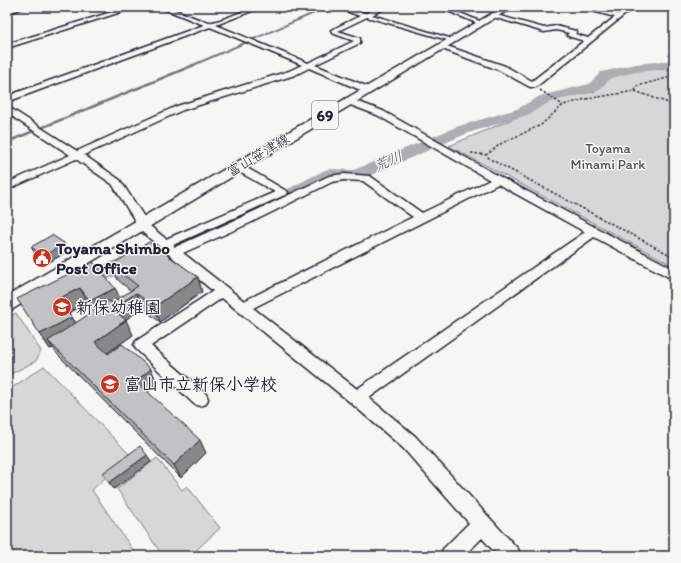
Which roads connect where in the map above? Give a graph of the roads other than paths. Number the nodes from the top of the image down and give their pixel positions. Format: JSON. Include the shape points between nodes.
{"nodes":[{"id":1,"x":22,"y":7,"type":"edge"},
{"id":2,"x":134,"y":7,"type":"edge"},
{"id":3,"x":162,"y":7,"type":"edge"},
{"id":4,"x":259,"y":7,"type":"edge"},
{"id":5,"x":337,"y":7,"type":"edge"},
{"id":6,"x":384,"y":7,"type":"edge"},
{"id":7,"x":441,"y":7,"type":"edge"},
{"id":8,"x":509,"y":7,"type":"edge"},
{"id":9,"x":580,"y":7,"type":"edge"},
{"id":10,"x":632,"y":7,"type":"edge"},
{"id":11,"x":7,"y":12,"type":"edge"},
{"id":12,"x":366,"y":15,"type":"junction"},
{"id":13,"x":493,"y":16,"type":"junction"},
{"id":14,"x":620,"y":16,"type":"junction"},
{"id":15,"x":481,"y":23,"type":"junction"},
{"id":16,"x":211,"y":25,"type":"junction"},
{"id":17,"x":453,"y":40,"type":"junction"},
{"id":18,"x":589,"y":40,"type":"junction"},
{"id":19,"x":7,"y":46,"type":"edge"},
{"id":20,"x":441,"y":47,"type":"junction"},
{"id":21,"x":309,"y":66,"type":"junction"},
{"id":22,"x":368,"y":90,"type":"junction"},
{"id":23,"x":7,"y":99,"type":"edge"},
{"id":24,"x":348,"y":101,"type":"junction"},
{"id":25,"x":7,"y":109,"type":"edge"},
{"id":26,"x":77,"y":155,"type":"junction"},
{"id":27,"x":238,"y":167,"type":"junction"},
{"id":28,"x":498,"y":180,"type":"junction"},
{"id":29,"x":7,"y":187,"type":"edge"},
{"id":30,"x":421,"y":218,"type":"junction"},
{"id":31,"x":141,"y":223,"type":"junction"},
{"id":32,"x":593,"y":232,"type":"junction"},
{"id":33,"x":170,"y":248,"type":"junction"},
{"id":34,"x":674,"y":275,"type":"edge"},
{"id":35,"x":222,"y":291,"type":"junction"},
{"id":36,"x":7,"y":304,"type":"edge"},
{"id":37,"x":243,"y":308,"type":"junction"},
{"id":38,"x":357,"y":398,"type":"junction"},
{"id":39,"x":200,"y":399,"type":"dead end"},
{"id":40,"x":482,"y":524,"type":"junction"},
{"id":41,"x":450,"y":556,"type":"edge"},
{"id":42,"x":510,"y":556,"type":"edge"}],
"edges":[{"from":1,"to":11,"type":"street"},
{"from":2,"to":19,"type":"street"},
{"from":3,"to":16,"type":"street"},
{"from":4,"to":16,"type":"street"},
{"from":5,"to":12,"type":"street"},
{"from":6,"to":12,"type":"street"},
{"from":7,"to":15,"type":"street"},
{"from":8,"to":13,"type":"main road","name":"富山笹津線","number":"69"},
{"from":9,"to":14,"type":"street"},
{"from":10,"to":14,"type":"street"},
{"from":12,"to":17,"type":"street"},
{"from":12,"to":21,"type":"street","via":[[334,30],[358,39],[358,42]]},
{"from":13,"to":15,"type":"main road","name":"富山笹津線","number":"69"},
{"from":13,"to":18,"type":"street","via":[[544,30],[562,29],[574,32],[570,36]]},
{"from":14,"to":18,"type":"street"},
{"from":15,"to":17,"type":"main road","name":"富山笹津線","number":"69"},
{"from":16,"to":21,"type":"street"},
{"from":16,"to":23,"type":"street"},
{"from":17,"to":20,"type":"main road","name":"富山笹津線","number":"69"},
{"from":18,"to":20,"type":"street","via":[[533,85],[502,68]]},
{"from":20,"to":22,"type":"main road","name":"富山笹津線","number":"69"},
{"from":21,"to":22,"type":"street"},
{"from":21,"to":26,"type":"street","via":[[292,74],[180,108]]},
{"from":22,"to":24,"type":"main road","name":"富山笹津線","number":"69"},
{"from":24,"to":27,"type":"main road","name":"富山笹津線","number":"69"},
{"from":24,"to":28,"type":"street","via":[[380,113]]},
{"from":25,"to":26,"type":"street"},
{"from":26,"to":29,"type":"street"},
{"from":26,"to":31,"type":"street","via":[[116,182]]},
{"from":27,"to":31,"type":"main road","name":"富山笹津線","number":"69"},
{"from":27,"to":33,"type":"street","via":[[283,192]]},
{"from":28,"to":30,"type":"street"},
{"from":28,"to":32,"type":"street"},
{"from":30,"to":33,"type":"street","via":[[366,178],[329,179],[246,220]]},
{"from":30,"to":37,"type":"street"},
{"from":31,"to":33,"type":"street"},
{"from":31,"to":36,"type":"main road","name":"富山笹津線","number":"69"},
{"from":32,"to":34,"type":"street"},
{"from":32,"to":38,"type":"street"},
{"from":33,"to":35,"type":"street"},
{"from":35,"to":37,"type":"street"},
{"from":35,"to":39,"type":"street","via":[[141,345]]},
{"from":37,"to":38,"type":"street"},
{"from":38,"to":40,"type":"street","via":[[408,442]]},
{"from":40,"to":41,"type":"street"},
{"from":40,"to":42,"type":"street"}]}
